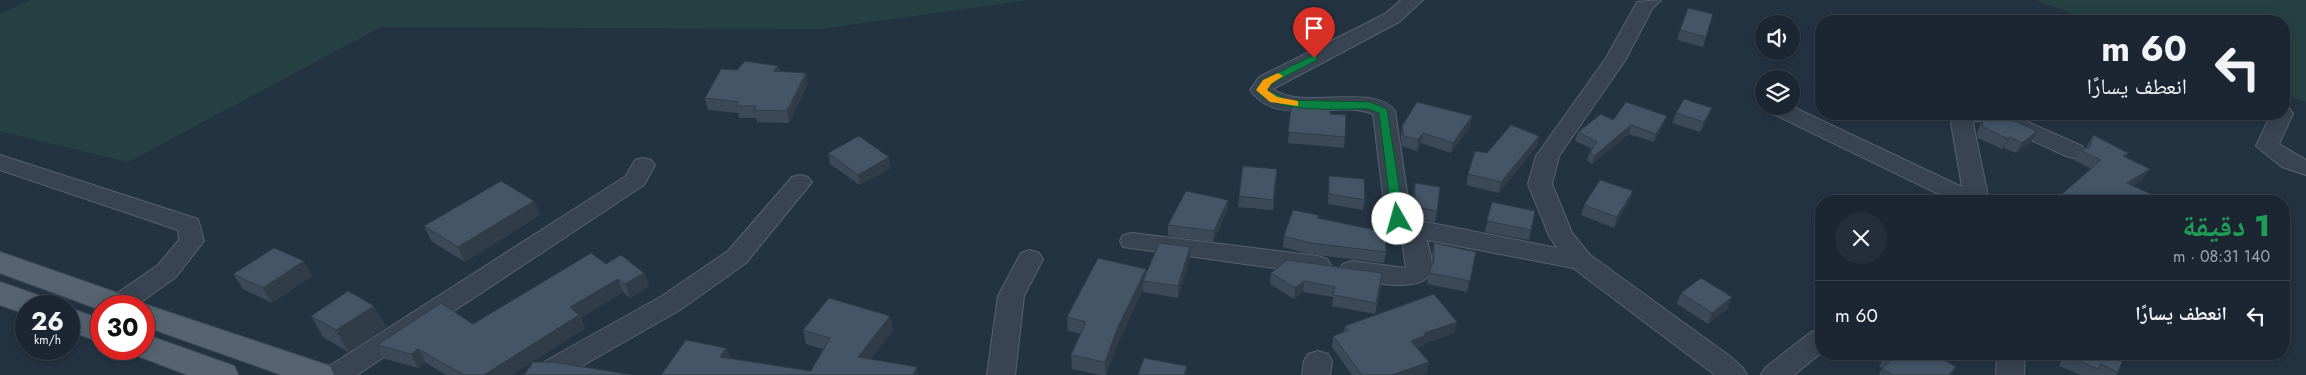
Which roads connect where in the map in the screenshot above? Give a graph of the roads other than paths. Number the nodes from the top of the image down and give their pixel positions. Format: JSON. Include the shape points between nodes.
{"nodes":[{"id":1,"x":1413,"y":0,"type":"edge"},
{"id":2,"x":1651,"y":0,"type":"edge"},
{"id":3,"x":1793,"y":115,"type":"edge"},
{"id":4,"x":1964,"y":120,"type":"edge"},
{"id":5,"x":2006,"y":120,"type":"edge"},
{"id":6,"x":2279,"y":120,"type":"edge"},
{"id":7,"x":2074,"y":151,"type":"dead end"},
{"id":8,"x":0,"y":162,"type":"edge"},
{"id":9,"x":643,"y":165,"type":"dead end"},
{"id":10,"x":2306,"y":168,"type":"edge"},
{"id":11,"x":800,"y":182,"type":"dead end"},
{"id":12,"x":1960,"y":195,"type":"edge"},
{"id":13,"x":1976,"y":195,"type":"edge"},
{"id":14,"x":1412,"y":229,"type":"junction"},
{"id":15,"x":1132,"y":241,"type":"dead end"},
{"id":16,"x":1030,"y":259,"type":"dead end"},
{"id":17,"x":1581,"y":261,"type":"junction"},
{"id":18,"x":0,"y":262,"type":"edge"},
{"id":19,"x":0,"y":293,"type":"edge"},
{"id":20,"x":90,"y":295,"type":"edge"},
{"id":21,"x":142,"y":295,"type":"edge"},
{"id":22,"x":15,"y":298,"type":"edge"},
{"id":23,"x":155,"y":318,"type":"edge"},
{"id":24,"x":1815,"y":343,"type":"edge"},
{"id":25,"x":155,"y":350,"type":"edge"},
{"id":26,"x":2011,"y":360,"type":"edge"},
{"id":27,"x":222,"y":375,"type":"edge"},
{"id":28,"x":318,"y":375,"type":"edge"},
{"id":29,"x":336,"y":375,"type":"edge"},
{"id":30,"x":543,"y":375,"type":"edge"},
{"id":31,"x":1001,"y":375,"type":"edge"},
{"id":32,"x":1733,"y":375,"type":"edge"},
{"id":33,"x":1775,"y":375,"type":"edge"},
{"id":34,"x":2010,"y":375,"type":"edge"}],
"edges":[{"from":1,"to":14,"type":"street","via":[[1392,18],[1267,82],[1262,90],[1265,95],[1286,103],[1370,106],[1384,111],[1398,219],[1402,225]]},
{"from":2,"to":17,"type":"street","via":[[1644,6],[1616,59],[1548,156],[1540,184],[1560,236]]},
{"from":3,"to":12,"type":"street"},
{"from":4,"to":13,"type":"street","via":[[1962,123]]},
{"from":5,"to":7,"type":"street"},
{"from":6,"to":10,"type":"street","via":[[2267,146],[2290,162]]},
{"from":8,"to":21,"type":"street","via":[[189,225],[192,241]]},
{"from":9,"to":29,"type":"street","via":[[636,180]]},
{"from":11,"to":30,"type":"street","via":[[737,257],[671,303]]},
{"from":14,"to":15,"type":"street","via":[[1419,262],[1418,272],[1413,276]]},
{"from":14,"to":17,"type":"street"},
{"from":16,"to":31,"type":"street","via":[[1011,296]]},
{"from":17,"to":32,"type":"street"},
{"from":18,"to":20,"type":"main road"},
{"from":19,"to":22,"type":"main road"},
{"from":23,"to":28,"type":"main road"},
{"from":24,"to":33,"type":"street"},
{"from":25,"to":27,"type":"main road"},
{"from":26,"to":34,"type":"street"}]}
